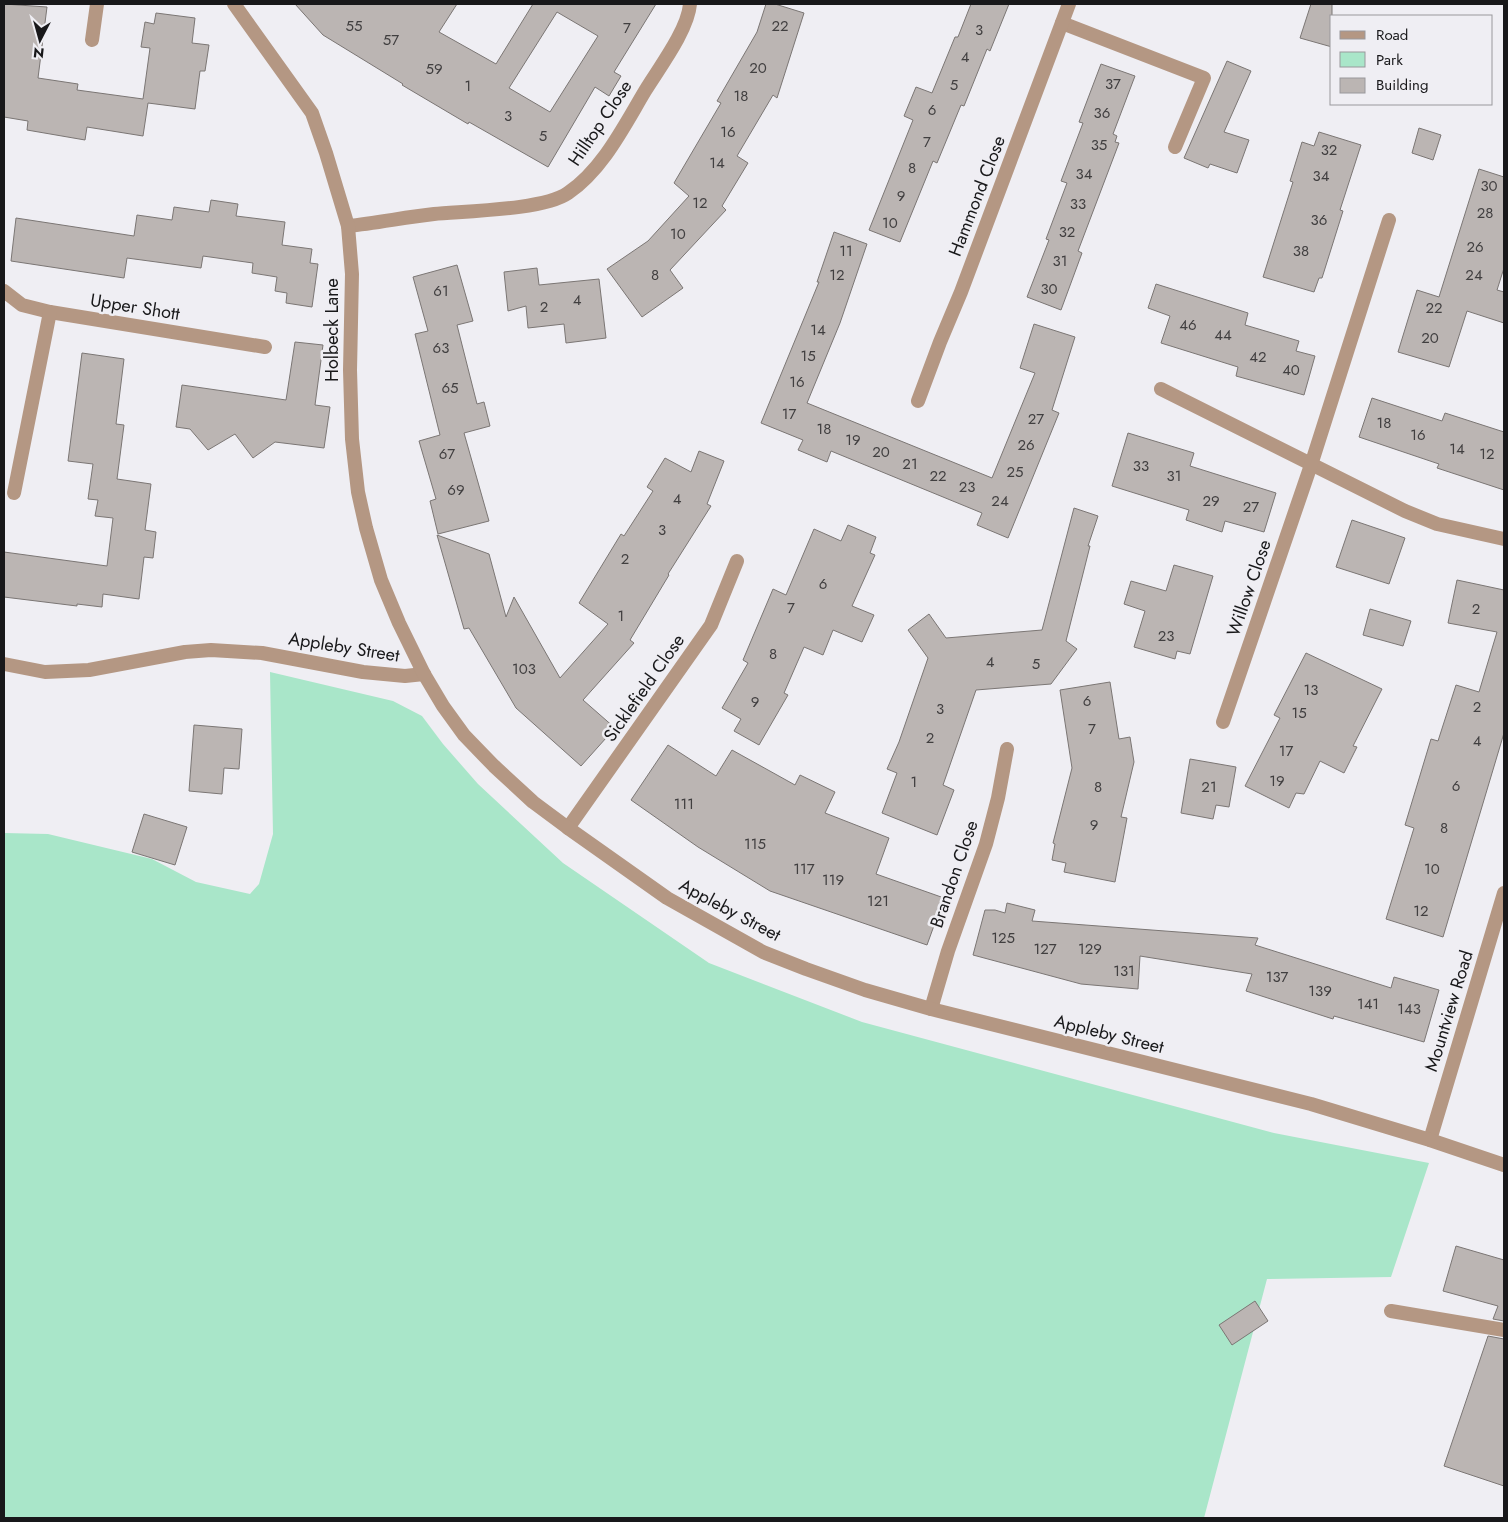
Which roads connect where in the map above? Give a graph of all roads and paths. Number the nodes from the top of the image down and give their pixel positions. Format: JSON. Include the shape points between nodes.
{"nodes":[{"id":1,"x":97,"y":4,"type":"edge"},
{"id":2,"x":234,"y":4,"type":"edge"},
{"id":3,"x":690,"y":4,"type":"edge"},
{"id":4,"x":1069,"y":4,"type":"edge"},
{"id":5,"x":1062,"y":24,"type":"junction"},
{"id":6,"x":92,"y":40,"type":"dead end"},
{"id":7,"x":1175,"y":147,"type":"dead end"},
{"id":8,"x":1389,"y":220,"type":"dead end"},
{"id":9,"x":348,"y":226,"type":"junction"},
{"id":10,"x":4,"y":291,"type":"edge"},
{"id":11,"x":50,"y":312,"type":"junction"},
{"id":12,"x":265,"y":346,"type":"dead end"},
{"id":13,"x":1161,"y":389,"type":"dead end"},
{"id":14,"x":918,"y":401,"type":"dead end"},
{"id":15,"x":1312,"y":465,"type":"junction"},
{"id":16,"x":14,"y":493,"type":"dead end"},
{"id":17,"x":1504,"y":540,"type":"edge"},
{"id":18,"x":737,"y":561,"type":"dead end"},
{"id":19,"x":4,"y":664,"type":"edge"},
{"id":20,"x":424,"y":674,"type":"junction"},
{"id":21,"x":1223,"y":722,"type":"dead end"},
{"id":22,"x":1007,"y":749,"type":"dead end"},
{"id":23,"x":568,"y":828,"type":"junction"},
{"id":24,"x":1504,"y":893,"type":"edge"},
{"id":25,"x":931,"y":1009,"type":"junction"},
{"id":26,"x":1430,"y":1140,"type":"junction"},
{"id":27,"x":1504,"y":1166,"type":"edge"},
{"id":28,"x":1391,"y":1310,"type":"dead end"},
{"id":29,"x":1504,"y":1330,"type":"edge"}],
"edges":[{"from":1,"to":6,"type":"street"},
{"from":2,"to":9,"type":"street","name":"Holbeck Lane","via":[[312,113]]},
{"from":3,"to":9,"type":"street","name":"Hilltop Close","via":[[684,28],[615,140],[581,183],[567,194],[549,202],[526,206]]},
{"from":4,"to":5,"type":"street","name":"Hammond Close"},
{"from":5,"to":7,"type":"street","via":[[1204,78]]},
{"from":5,"to":14,"type":"street","name":"Hammond Close"},
{"from":8,"to":15,"type":"street","name":"Willow Close"},
{"from":9,"to":20,"type":"street","name":"Holbeck Lane","via":[[352,274],[352,439],[358,492],[381,580]]},
{"from":10,"to":11,"type":"street","name":"Upper Shott","via":[[22,305]]},
{"from":11,"to":12,"type":"street","name":"Upper Shott"},
{"from":11,"to":16,"type":"street"},
{"from":13,"to":15,"type":"street"},
{"from":15,"to":17,"type":"street","via":[[1436,524]]},
{"from":15,"to":21,"type":"street","name":"Willow Close"},
{"from":18,"to":23,"type":"street","name":"Sicklefield Close","via":[[711,624]]},
{"from":19,"to":20,"type":"street","name":"Appleby Street","via":[[46,672],[82,670],[211,650],[262,653],[363,672],[404,676]]},
{"from":20,"to":23,"type":"street","name":"Appleby Street","via":[[464,735],[533,802]]},
{"from":22,"to":25,"type":"street","name":"Brandon Close","via":[[986,844]]},
{"from":23,"to":25,"type":"street","name":"Appleby Street","via":[[667,898],[763,952],[864,990]]},
{"from":24,"to":26,"type":"street","name":"Mountview Road"},
{"from":25,"to":26,"type":"street","name":"Appleby Street","via":[[1311,1104]]},
{"from":26,"to":27,"type":"street","name":"Appleby Street"},
{"from":28,"to":29,"type":"street"}]}
